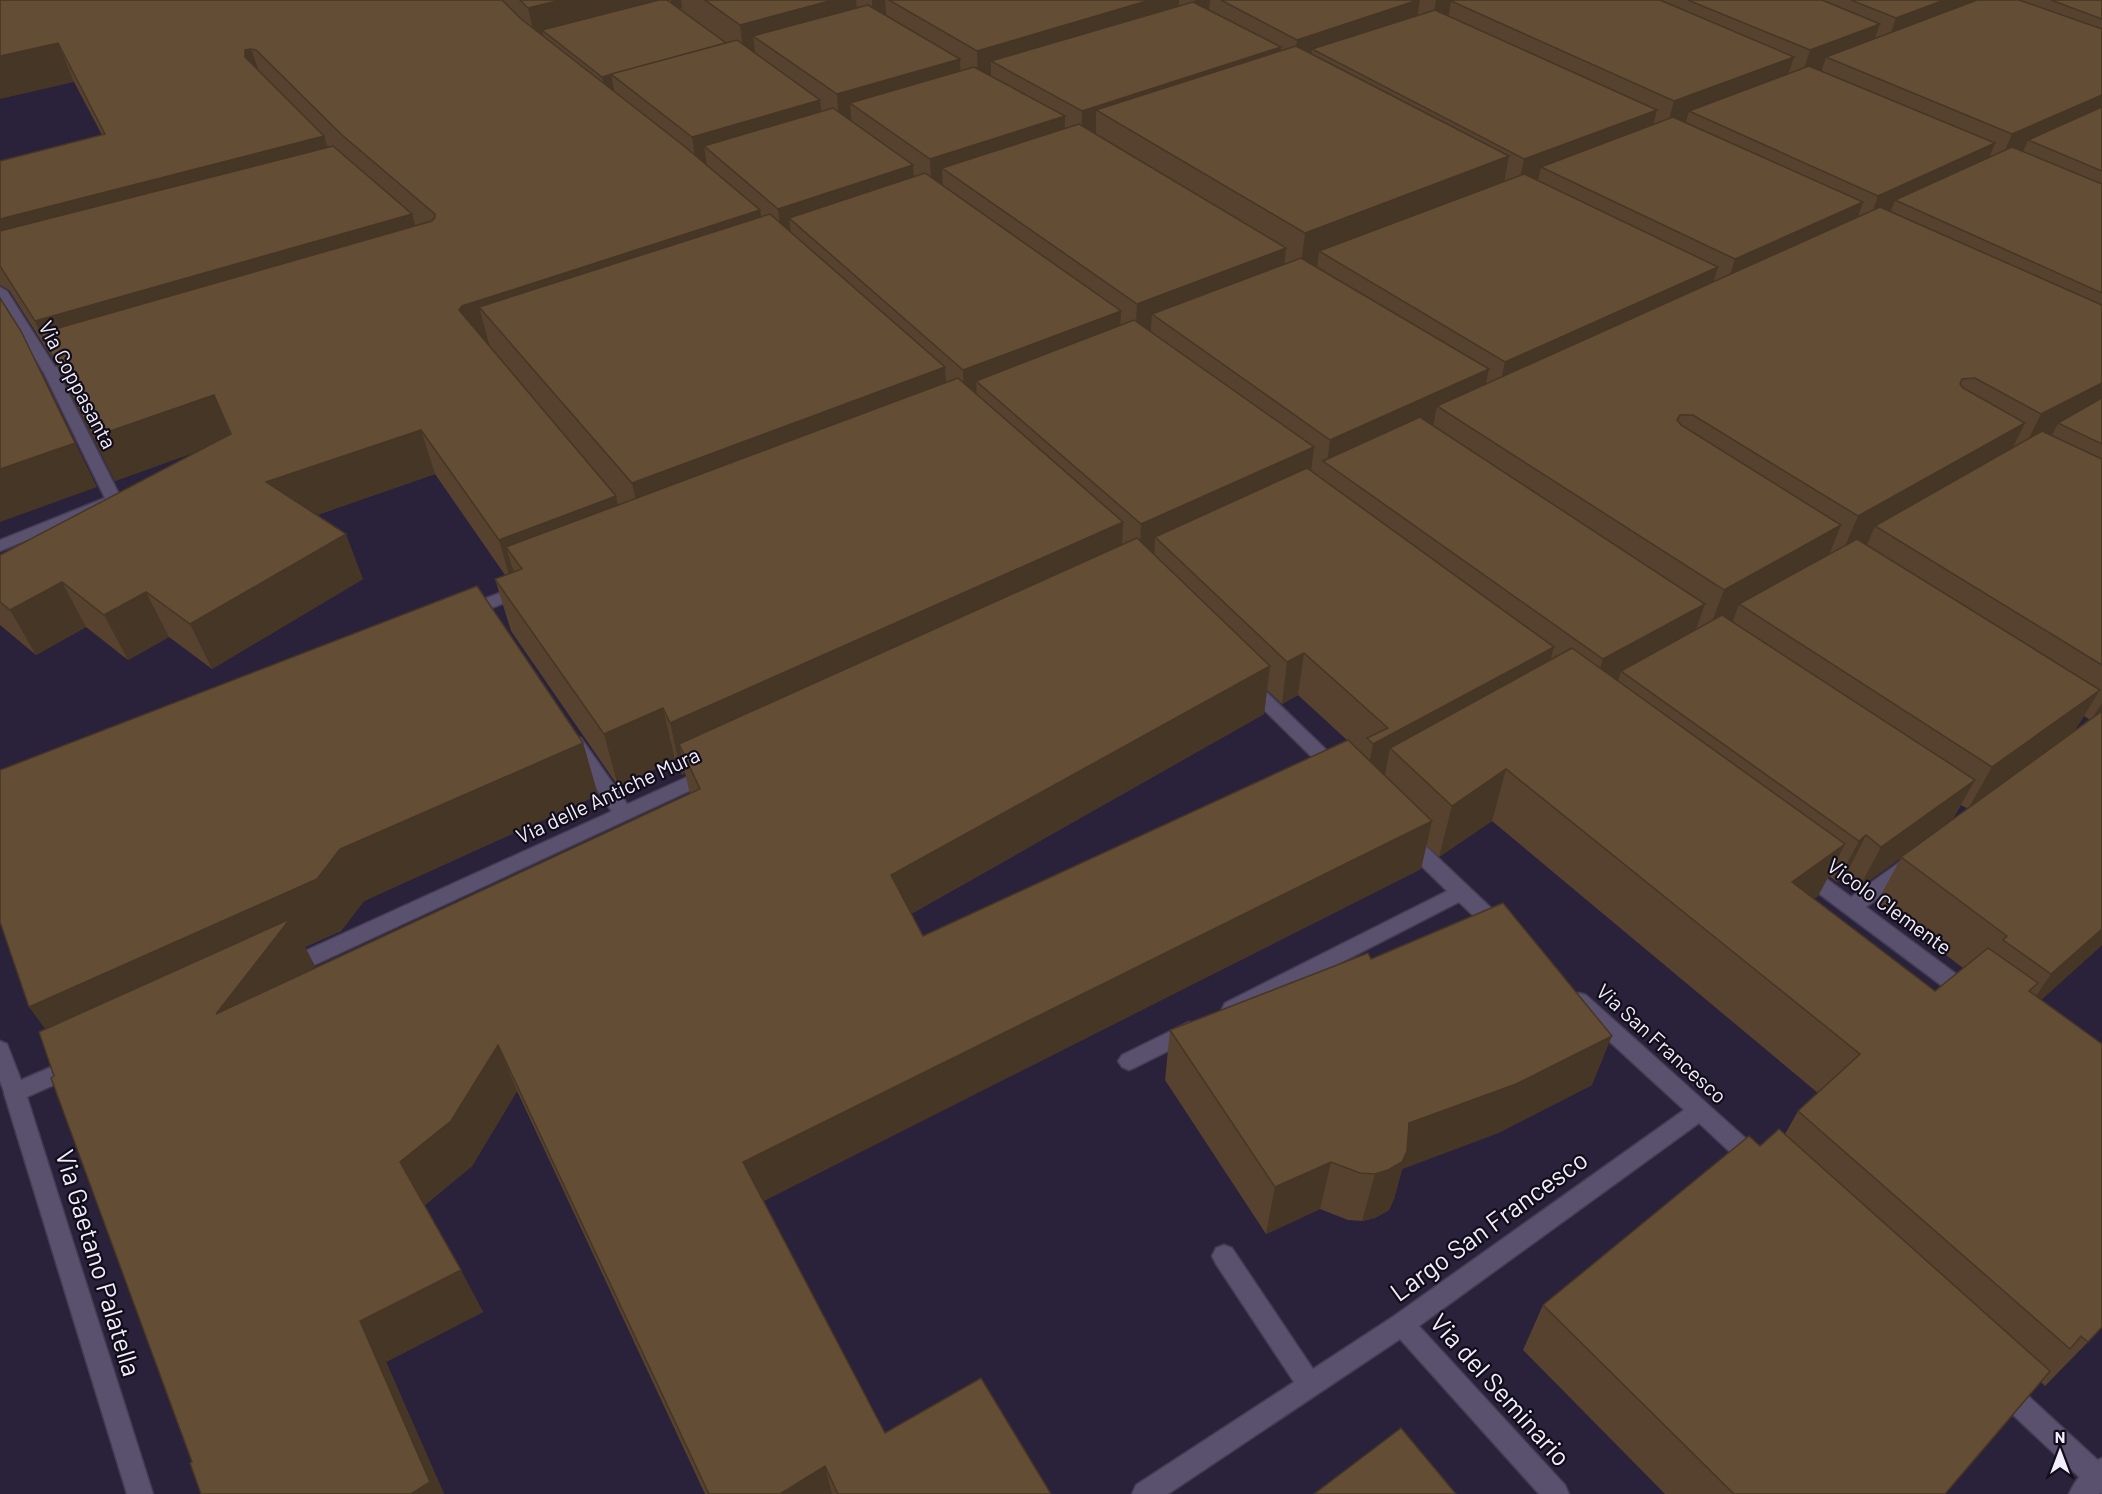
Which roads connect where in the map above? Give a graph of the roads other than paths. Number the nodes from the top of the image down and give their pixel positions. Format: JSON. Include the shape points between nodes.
{"nodes":[{"id":1,"x":0,"y":291,"type":"edge"},
{"id":2,"x":97,"y":360,"type":"edge"},
{"id":3,"x":51,"y":373,"type":"junction"},
{"id":4,"x":0,"y":546,"type":"edge"},
{"id":5,"x":535,"y":585,"type":"edge"},
{"id":6,"x":450,"y":618,"type":"edge"},
{"id":7,"x":1238,"y":675,"type":"edge"},
{"id":8,"x":563,"y":724,"type":"edge"},
{"id":9,"x":719,"y":769,"type":"edge"},
{"id":10,"x":1348,"y":781,"type":"edge"},
{"id":11,"x":623,"y":813,"type":"junction"},
{"id":12,"x":1396,"y":829,"type":"edge"},
{"id":13,"x":1924,"y":855,"type":"edge"},
{"id":14,"x":1786,"y":859,"type":"edge"},
{"id":15,"x":1460,"y":893,"type":"junction"},
{"id":16,"x":1852,"y":908,"type":"junction"},
{"id":17,"x":1514,"y":941,"type":"edge"},
{"id":18,"x":276,"y":973,"type":"edge"},
{"id":19,"x":1567,"y":989,"type":"edge"},
{"id":20,"x":1986,"y":1007,"type":"edge"},
{"id":21,"x":0,"y":1050,"type":"edge"},
{"id":22,"x":91,"y":1058,"type":"edge"},
{"id":23,"x":1129,"y":1061,"type":"dead end"},
{"id":24,"x":15,"y":1093,"type":"junction"},
{"id":25,"x":1700,"y":1110,"type":"junction"},
{"id":26,"x":1769,"y":1174,"type":"edge"},
{"id":27,"x":1224,"y":1256,"type":"dead end"},
{"id":28,"x":1402,"y":1324,"type":"junction"},
{"id":29,"x":1994,"y":1381,"type":"edge"},
{"id":30,"x":1310,"y":1385,"type":"junction"},
{"id":31,"x":2096,"y":1480,"type":"edge"},
{"id":32,"x":140,"y":1494,"type":"edge"},
{"id":33,"x":1145,"y":1494,"type":"edge"},
{"id":34,"x":1556,"y":1494,"type":"edge"}],
"edges":[{"from":1,"to":3,"type":"street","name":"Via Coppasanta"},
{"from":2,"to":3,"type":"street"},
{"from":3,"to":4,"type":"street","name":"Via Coppasanta","via":[[114,500]]},
{"from":5,"to":6,"type":"street","via":[[486,610]]},
{"from":7,"to":10,"type":"street"},
{"from":8,"to":11,"type":"street"},
{"from":9,"to":11,"type":"street","name":"Via delle Antiche Mura"},
{"from":11,"to":18,"type":"street","name":"Via delle Antiche Mura"},
{"from":12,"to":15,"type":"street"},
{"from":13,"to":16,"type":"street"},
{"from":14,"to":16,"type":"street","name":"Vicolo Clemente"},
{"from":15,"to":17,"type":"street"},
{"from":15,"to":23,"type":"street"},
{"from":16,"to":20,"type":"street","name":"Vicolo Clemente"},
{"from":19,"to":25,"type":"street","name":"Via San Francesco"},
{"from":21,"to":24,"type":"street","name":"Via Gaetano Palatella"},
{"from":22,"to":24,"type":"street"},
{"from":24,"to":32,"type":"street","name":"Via Gaetano Palatella"},
{"from":25,"to":26,"type":"street","name":"Via San Francesco"},
{"from":25,"to":28,"type":"street","name":"Largo San Francesco"},
{"from":27,"to":30,"type":"street"},
{"from":28,"to":30,"type":"street","name":"Largo San Francesco"},
{"from":28,"to":34,"type":"street","name":"Via del Seminario"},
{"from":29,"to":31,"type":"street"},
{"from":30,"to":33,"type":"street","name":"Largo San Francesco"}]}
